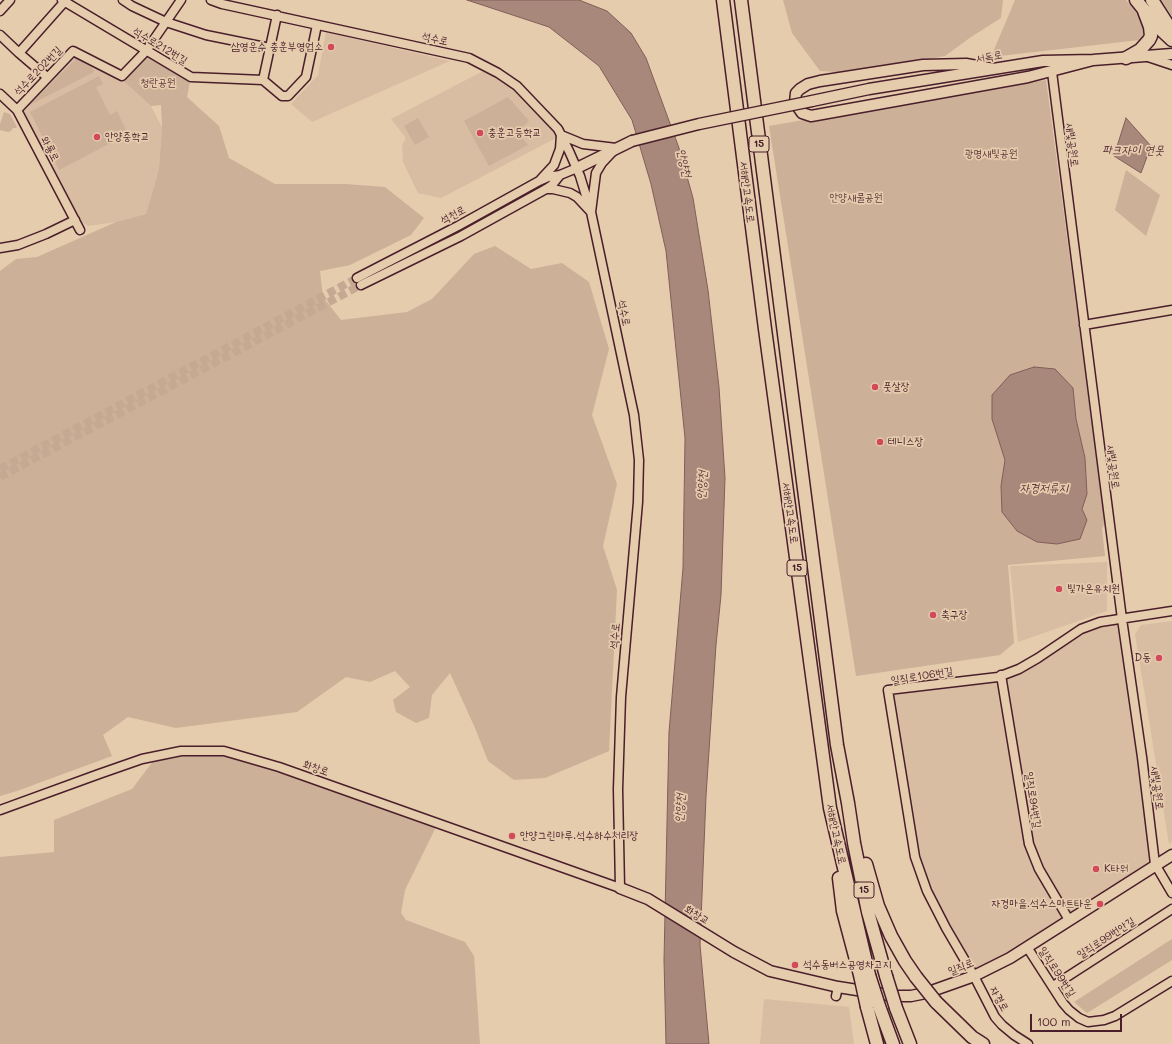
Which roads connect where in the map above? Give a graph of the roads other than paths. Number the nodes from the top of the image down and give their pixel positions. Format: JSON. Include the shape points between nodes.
{"nodes":[{"id":1,"x":10,"y":0,"type":"edge"},
{"id":2,"x":123,"y":0,"type":"edge"},
{"id":3,"x":181,"y":0,"type":"edge"},
{"id":4,"x":210,"y":0,"type":"edge"},
{"id":5,"x":723,"y":0,"type":"edge"},
{"id":6,"x":741,"y":0,"type":"edge"},
{"id":7,"x":1136,"y":0,"type":"edge"},
{"id":8,"x":1152,"y":0,"type":"edge"},
{"id":9,"x":64,"y":1,"type":"edge"},
{"id":10,"x":0,"y":11,"type":"edge"},
{"id":11,"x":1144,"y":11,"type":"junction"},
{"id":12,"x":277,"y":15,"type":"junction"},
{"id":13,"x":166,"y":22,"type":"junction"},
{"id":14,"x":317,"y":25,"type":"junction"},
{"id":15,"x":1171,"y":27,"type":"edge"},
{"id":16,"x":0,"y":35,"type":"edge"},
{"id":17,"x":1172,"y":40,"type":"edge"},
{"id":18,"x":270,"y":48,"type":"junction"},
{"id":19,"x":146,"y":51,"type":"junction"},
{"id":20,"x":19,"y":53,"type":"junction"},
{"id":21,"x":1172,"y":54,"type":"edge"},
{"id":22,"x":1145,"y":56,"type":"junction"},
{"id":23,"x":1126,"y":58,"type":"junction"},
{"id":24,"x":1093,"y":60,"type":"junction"},
{"id":25,"x":1172,"y":65,"type":"edge"},
{"id":26,"x":994,"y":69,"type":"junction"},
{"id":27,"x":1052,"y":72,"type":"junction"},
{"id":28,"x":47,"y":77,"type":"junction"},
{"id":29,"x":263,"y":80,"type":"junction"},
{"id":30,"x":0,"y":94,"type":"edge"},
{"id":31,"x":17,"y":110,"type":"junction"},
{"id":32,"x":561,"y":135,"type":"junction"},
{"id":33,"x":632,"y":142,"type":"joint"},
{"id":34,"x":616,"y":148,"type":"junction"},
{"id":35,"x":577,"y":168,"type":"junction"},
{"id":36,"x":560,"y":175,"type":"junction"},
{"id":37,"x":539,"y":181,"type":"junction"},
{"id":38,"x":546,"y":189,"type":"junction"},
{"id":39,"x":591,"y":212,"type":"junction"},
{"id":40,"x":75,"y":220,"type":"junction"},
{"id":41,"x":80,"y":230,"type":"dead end"},
{"id":42,"x":0,"y":248,"type":"edge"},
{"id":43,"x":1172,"y":310,"type":"edge"},
{"id":44,"x":1084,"y":325,"type":"junction"},
{"id":45,"x":1172,"y":611,"type":"edge"},
{"id":46,"x":1122,"y":620,"type":"junction"},
{"id":47,"x":1001,"y":675,"type":"junction"},
{"id":48,"x":848,"y":803,"type":"junction"},
{"id":49,"x":0,"y":810,"type":"edge"},
{"id":50,"x":1172,"y":855,"type":"edge"},
{"id":51,"x":1155,"y":864,"type":"junction"},
{"id":52,"x":620,"y":888,"type":"junction"},
{"id":53,"x":1172,"y":893,"type":"edge"},
{"id":54,"x":1172,"y":909,"type":"edge"},
{"id":55,"x":1069,"y":920,"type":"junction"},
{"id":56,"x":1027,"y":948,"type":"junction"},
{"id":57,"x":734,"y":952,"type":"joint"},
{"id":58,"x":974,"y":976,"type":"junction"},
{"id":59,"x":1172,"y":981,"type":"edge"},
{"id":60,"x":1053,"y":986,"type":"junction"},
{"id":61,"x":873,"y":1007,"type":"junction"},
{"id":62,"x":978,"y":1042,"type":"edge"},
{"id":63,"x":877,"y":1044,"type":"edge"},
{"id":64,"x":893,"y":1044,"type":"edge"},
{"id":65,"x":910,"y":1044,"type":"edge"},
{"id":66,"x":1028,"y":1044,"type":"edge"}],
"edges":[{"from":1,"to":10,"type":"street"},
{"from":2,"to":13,"type":"street"},
{"from":3,"to":13,"type":"street","name":"석수로202번길"},
{"from":4,"to":12,"type":"street","name":"석수로"},
{"from":5,"to":61,"type":"highway","name":"서해안고속도로","number":"15","bridge":true,"via":[[830,808]]},
{"from":6,"to":48,"type":"highway","name":"서해안고속도로","number":"15","via":[[837,745]]},
{"from":7,"to":11,"type":"highway"},
{"from":8,"to":15,"type":"highway"},
{"from":9,"to":19,"type":"street","name":"석수로212번길"},
{"from":9,"to":20,"type":"street"},
{"from":11,"to":17,"type":"highway"},
{"from":11,"to":23,"type":"highway","via":[[1151,36],[1140,50]]},
{"from":12,"to":14,"type":"street","name":"석수로"},
{"from":12,"to":18,"type":"street"},
{"from":13,"to":18,"type":"street","via":[[206,35]]},
{"from":13,"to":19,"type":"street","name":"석수로202번길"},
{"from":14,"to":29,"type":"street","via":[[306,77],[288,96],[282,96]]},
{"from":14,"to":32,"type":"street","name":"석수로","via":[[469,58],[498,72],[518,86]]},
{"from":16,"to":20,"type":"street"},
{"from":18,"to":29,"type":"street"},
{"from":19,"to":28,"type":"street","name":"석수로202번길","via":[[122,76],[73,51]]},
{"from":19,"to":29,"type":"street","name":"석수로212번길","via":[[191,77]]},
{"from":20,"to":28,"type":"street"},
{"from":21,"to":22,"type":"main road","name":"서독로"},
{"from":22,"to":23,"type":"main road","name":"서독로"},
{"from":22,"to":25,"type":"street"},
{"from":23,"to":24,"type":"main road","name":"서독로"},
{"from":24,"to":26,"type":"main road","name":"서독로","via":[[1043,61]]},
{"from":24,"to":27,"type":"main road"},
{"from":26,"to":27,"type":"main road","via":[[966,64],[923,65],[820,81],[800,89],[796,93],[795,103],[802,113],[810,116]]},
{"from":26,"to":33,"type":"main road","name":"서독로","bridge":true,"via":[[869,89],[698,124]]},
{"from":27,"to":44,"type":"street","name":"새빛공원로"},
{"from":28,"to":31,"type":"street","name":"석수로202번길"},
{"from":30,"to":31,"type":"street","name":"와룡로"},
{"from":31,"to":40,"type":"street","name":"와룡로"},
{"from":32,"to":34,"type":"street","via":[[583,144]]},
{"from":32,"to":35,"type":"street","name":"석수로"},
{"from":32,"to":37,"type":"street","via":[[560,149],[554,165]]},
{"from":33,"to":34,"type":"main road","name":"석천로"},
{"from":34,"to":35,"type":"main road","name":"석천로"},
{"from":34,"to":39,"type":"street","via":[[596,173]]},
{"from":35,"to":36,"type":"street","name":"석천로"},
{"from":35,"to":39,"type":"street","name":"석수로"},
{"from":36,"to":37,"type":"street","name":"석천로"},
{"from":36,"to":38,"type":"street","name":"석천로"},
{"from":37,"to":38,"type":"street","name":"석천로","via":[[359,282],[461,236]]},
{"from":38,"to":39,"type":"street","via":[[570,193]]},
{"from":39,"to":52,"type":"street","name":"석수로","via":[[634,415],[639,460],[638,502],[621,697],[618,789]]},
{"from":40,"to":41,"type":"street","name":"와룡로"},
{"from":40,"to":42,"type":"street","via":[[18,245]]},
{"from":43,"to":44,"type":"street"},
{"from":44,"to":46,"type":"street","name":"새빛공원로"},
{"from":45,"to":46,"type":"street","name":"일직로106번길"},
{"from":46,"to":47,"type":"street","name":"일직로106번길","via":[[1100,622],[1081,629],[1019,669]]},
{"from":46,"to":51,"type":"street","name":"새빛공원로"},
{"from":47,"to":55,"type":"street","name":"일직로94번길","via":[[1029,844],[1039,869]]},
{"from":47,"to":58,"type":"street","name":"일직로106번길","via":[[888,690],[915,857],[927,891]]},
{"from":48,"to":62,"type":"highway","bridge":true,"via":[[878,906],[891,936],[905,961],[936,1002]]},
{"from":48,"to":65,"type":"highway","name":"서해안고속도로","number":"15","bridge":true,"via":[[868,912],[896,1008]]},
{"from":49,"to":52,"type":"street","name":"화창로","via":[[142,759],[181,751],[224,750],[294,772]]},
{"from":50,"to":51,"type":"main road","name":"일직로"},
{"from":51,"to":53,"type":"street"},
{"from":51,"to":55,"type":"main road","name":"일직로"},
{"from":52,"to":57,"type":"main road","name":"화창교","via":[[648,899]]},
{"from":54,"to":60,"type":"street","name":"일직로99번안길"},
{"from":55,"to":56,"type":"main road","name":"일직로"},
{"from":56,"to":58,"type":"main road","name":"일직로"},
{"from":56,"to":60,"type":"street","name":"일직로99번길"},
{"from":57,"to":58,"type":"main road","name":"일직로","via":[[770,970],[837,992],[911,996]]},
{"from":58,"to":66,"type":"street","name":"자경로","via":[[995,1017]]},
{"from":59,"to":60,"type":"street","name":"일직로99번길","via":[[1115,1016],[1088,1022],[1069,1010]]},
{"from":61,"to":63,"type":"highway"},
{"from":61,"to":64,"type":"highway","name":"서해안고속도로","number":"15"}]}
